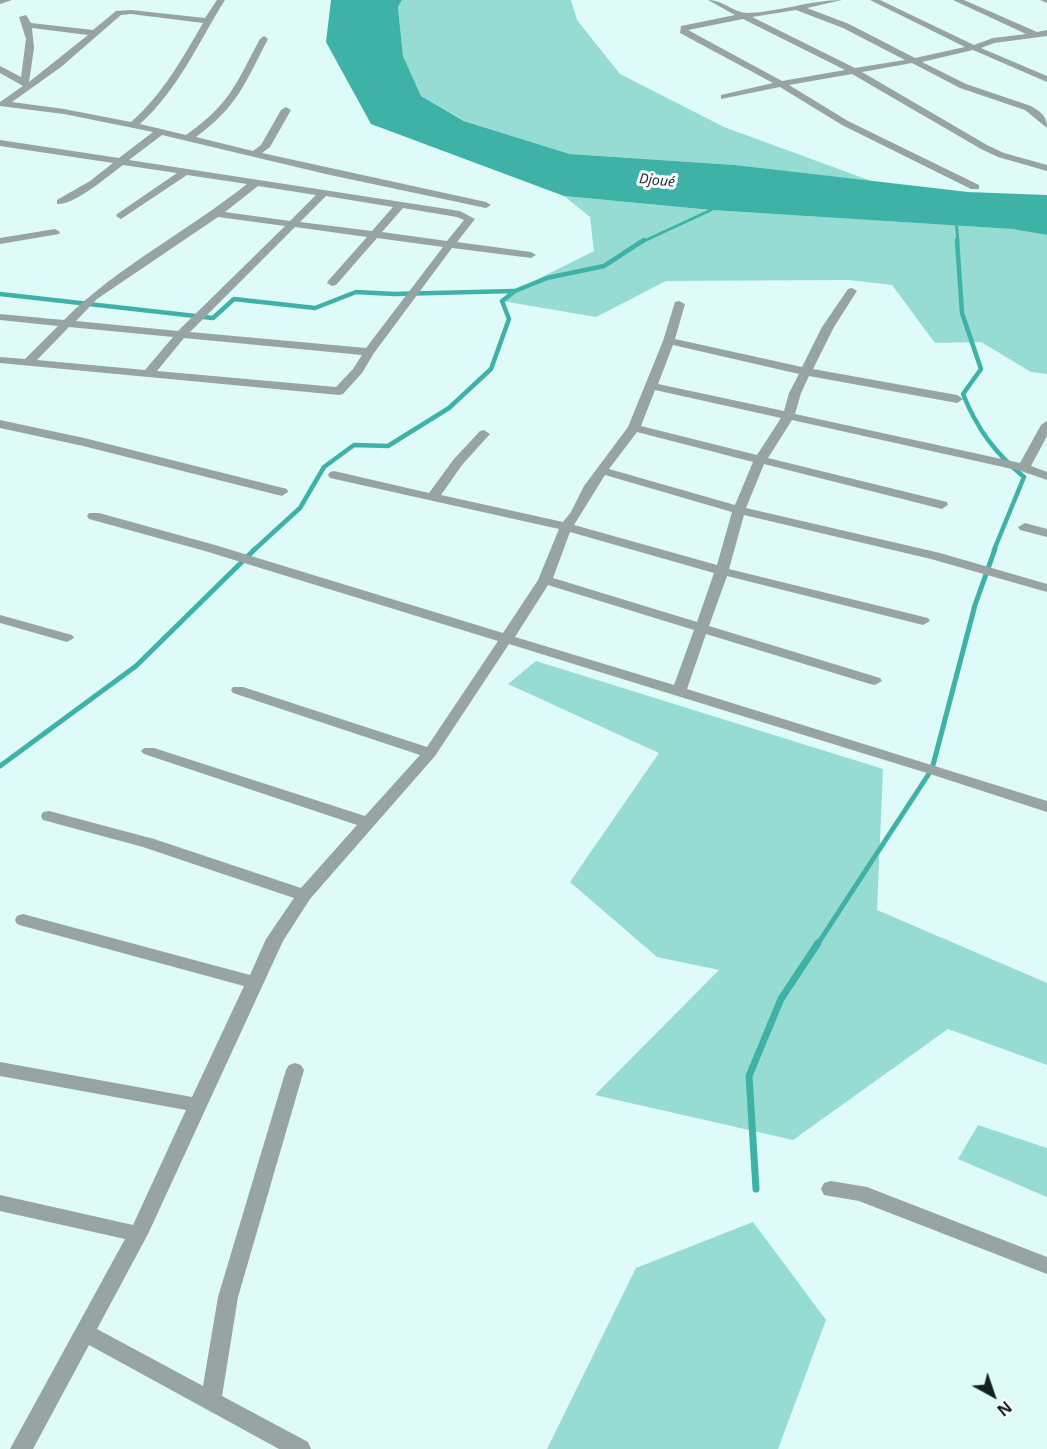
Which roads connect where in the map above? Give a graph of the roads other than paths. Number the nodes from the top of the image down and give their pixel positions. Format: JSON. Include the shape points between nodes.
{"nodes":[{"id":1,"x":8,"y":0,"type":"edge"},
{"id":2,"x":221,"y":0,"type":"edge"},
{"id":3,"x":712,"y":0,"type":"edge"},
{"id":4,"x":784,"y":0,"type":"edge"},
{"id":5,"x":838,"y":0,"type":"edge"},
{"id":6,"x":874,"y":0,"type":"edge"},
{"id":7,"x":957,"y":0,"type":"edge"},
{"id":8,"x":0,"y":2,"type":"edge"},
{"id":9,"x":797,"y":7,"type":"junction"},
{"id":10,"x":740,"y":16,"type":"junction"},
{"id":11,"x":207,"y":21,"type":"junction"},
{"id":12,"x":94,"y":33,"type":"junction"},
{"id":13,"x":1047,"y":33,"type":"edge"},
{"id":14,"x":1034,"y":34,"type":"junction"},
{"id":15,"x":264,"y":39,"type":"dead end"},
{"id":16,"x":1047,"y":40,"type":"edge"},
{"id":17,"x":975,"y":48,"type":"junction"},
{"id":18,"x":913,"y":60,"type":"junction"},
{"id":19,"x":0,"y":69,"type":"edge"},
{"id":20,"x":853,"y":71,"type":"junction"},
{"id":21,"x":1047,"y":80,"type":"edge"},
{"id":22,"x":27,"y":84,"type":"junction"},
{"id":23,"x":781,"y":84,"type":"junction"},
{"id":24,"x":724,"y":97,"type":"dead end"},
{"id":25,"x":2,"y":102,"type":"edge"},
{"id":26,"x":286,"y":110,"type":"dead end"},
{"id":27,"x":1044,"y":120,"type":"edge"},
{"id":28,"x":134,"y":124,"type":"junction"},
{"id":29,"x":161,"y":131,"type":"junction"},
{"id":30,"x":188,"y":138,"type":"junction"},
{"id":31,"x":0,"y":143,"type":"edge"},
{"id":32,"x":255,"y":154,"type":"junction"},
{"id":33,"x":121,"y":162,"type":"junction"},
{"id":34,"x":1047,"y":168,"type":"edge"},
{"id":35,"x":185,"y":172,"type":"junction"},
{"id":36,"x":255,"y":183,"type":"junction"},
{"id":37,"x":975,"y":187,"type":"dead end"},
{"id":38,"x":324,"y":193,"type":"junction"},
{"id":39,"x":61,"y":202,"type":"dead end"},
{"id":40,"x":400,"y":205,"type":"junction"},
{"id":41,"x":486,"y":205,"type":"dead end"},
{"id":42,"x":216,"y":214,"type":"junction"},
{"id":43,"x":121,"y":216,"type":"dead end"},
{"id":44,"x":291,"y":224,"type":"junction"},
{"id":45,"x":55,"y":232,"type":"dead end"},
{"id":46,"x":374,"y":233,"type":"junction"},
{"id":47,"x":0,"y":241,"type":"edge"},
{"id":48,"x":452,"y":244,"type":"junction"},
{"id":49,"x":531,"y":255,"type":"dead end"},
{"id":50,"x":332,"y":283,"type":"dead end"},
{"id":51,"x":852,"y":291,"type":"dead end"},
{"id":52,"x":679,"y":304,"type":"dead end"},
{"id":53,"x":0,"y":316,"type":"edge"},
{"id":54,"x":69,"y":322,"type":"junction"},
{"id":55,"x":182,"y":333,"type":"junction"},
{"id":56,"x":669,"y":340,"type":"junction"},
{"id":57,"x":369,"y":352,"type":"junction"},
{"id":58,"x":0,"y":360,"type":"edge"},
{"id":59,"x":28,"y":362,"type":"junction"},
{"id":60,"x":807,"y":372,"type":"junction"},
{"id":61,"x":148,"y":374,"type":"junction"},
{"id":62,"x":652,"y":386,"type":"junction"},
{"id":63,"x":957,"y":399,"type":"dead end"},
{"id":64,"x":788,"y":417,"type":"junction"},
{"id":65,"x":0,"y":424,"type":"edge"},
{"id":66,"x":634,"y":428,"type":"junction"},
{"id":67,"x":1046,"y":429,"type":"edge"},
{"id":68,"x":484,"y":434,"type":"dead end"},
{"id":69,"x":760,"y":460,"type":"junction"},
{"id":70,"x":1024,"y":468,"type":"junction"},
{"id":71,"x":603,"y":471,"type":"junction"},
{"id":72,"x":334,"y":475,"type":"dead end"},
{"id":73,"x":1047,"y":476,"type":"edge"},
{"id":74,"x":282,"y":492,"type":"dead end"},
{"id":75,"x":432,"y":498,"type":"junction"},
{"id":76,"x":942,"y":505,"type":"dead end"},
{"id":77,"x":739,"y":510,"type":"junction"},
{"id":78,"x":94,"y":516,"type":"dead end"},
{"id":79,"x":566,"y":527,"type":"junction"},
{"id":80,"x":1024,"y":527,"type":"dead end"},
{"id":81,"x":1047,"y":533,"type":"edge"},
{"id":82,"x":722,"y":571,"type":"junction"},
{"id":83,"x":545,"y":580,"type":"junction"},
{"id":84,"x":1047,"y":588,"type":"edge"},
{"id":85,"x":0,"y":619,"type":"edge"},
{"id":86,"x":923,"y":621,"type":"dead end"},
{"id":87,"x":701,"y":628,"type":"junction"},
{"id":88,"x":67,"y":638,"type":"dead end"},
{"id":89,"x":506,"y":641,"type":"junction"},
{"id":90,"x":875,"y":681,"type":"dead end"},
{"id":91,"x":238,"y":690,"type":"dead end"},
{"id":92,"x":678,"y":693,"type":"junction"},
{"id":93,"x":149,"y":751,"type":"dead end"},
{"id":94,"x":430,"y":753,"type":"junction"},
{"id":95,"x":1047,"y":807,"type":"edge"},
{"id":96,"x":49,"y":816,"type":"dead end"},
{"id":97,"x":369,"y":822,"type":"junction"},
{"id":98,"x":304,"y":895,"type":"junction"},
{"id":99,"x":23,"y":920,"type":"dead end"},
{"id":100,"x":253,"y":982,"type":"junction"},
{"id":101,"x":0,"y":1069,"type":"edge"},
{"id":102,"x":295,"y":1070,"type":"dead end"},
{"id":103,"x":197,"y":1105,"type":"junction"},
{"id":104,"x":831,"y":1189,"type":"dead end"},
{"id":105,"x":0,"y":1203,"type":"edge"},
{"id":106,"x":138,"y":1234,"type":"junction"},
{"id":107,"x":1047,"y":1266,"type":"edge"},
{"id":108,"x":86,"y":1333,"type":"junction"},
{"id":109,"x":211,"y":1401,"type":"junction"},
{"id":110,"x":21,"y":1449,"type":"edge"},
{"id":111,"x":300,"y":1449,"type":"edge"}],
"edges":[{"from":1,"to":8,"type":"street"},
{"from":2,"to":11,"type":"street"},
{"from":3,"to":10,"type":"street"},
{"from":4,"to":9,"type":"street"},
{"from":5,"to":9,"type":"street"},
{"from":6,"to":17,"type":"street"},
{"from":7,"to":14,"type":"street"},
{"from":9,"to":10,"type":"street"},
{"from":9,"to":18,"type":"street","via":[[846,26]]},
{"from":10,"to":20,"type":"street"},
{"from":10,"to":23,"type":"street","via":[[692,25],[683,32]]},
{"from":11,"to":12,"type":"street","via":[[127,12],[114,16]]},
{"from":11,"to":28,"type":"street","via":[[169,89]]},
{"from":12,"to":22,"type":"street"},
{"from":12,"to":22,"type":"street","via":[[26,21],[30,64]]},
{"from":13,"to":14,"type":"street"},
{"from":14,"to":16,"type":"street"},
{"from":14,"to":17,"type":"street"},
{"from":15,"to":30,"type":"street","via":[[234,97]]},
{"from":17,"to":18,"type":"street"},
{"from":17,"to":21,"type":"street"},
{"from":18,"to":20,"type":"street"},
{"from":18,"to":27,"type":"street","via":[[963,86],[1028,108]]},
{"from":19,"to":22,"type":"street"},
{"from":20,"to":23,"type":"street"},
{"from":20,"to":34,"type":"street","via":[[984,147]]},
{"from":22,"to":25,"type":"street","via":[[14,98]]},
{"from":23,"to":24,"type":"street"},
{"from":23,"to":37,"type":"street","via":[[845,123]]},
{"from":25,"to":28,"type":"street"},
{"from":26,"to":32,"type":"street","via":[[265,147]]},
{"from":28,"to":29,"type":"street"},
{"from":29,"to":30,"type":"street"},
{"from":29,"to":33,"type":"street"},
{"from":30,"to":32,"type":"street"},
{"from":31,"to":33,"type":"street"},
{"from":32,"to":41,"type":"street"},
{"from":33,"to":35,"type":"street"},
{"from":33,"to":39,"type":"street"},
{"from":35,"to":36,"type":"street"},
{"from":35,"to":43,"type":"street"},
{"from":36,"to":38,"type":"street"},
{"from":36,"to":42,"type":"street"},
{"from":38,"to":40,"type":"street"},
{"from":38,"to":44,"type":"street"},
{"from":40,"to":46,"type":"street"},
{"from":40,"to":48,"type":"street","via":[[470,217]]},
{"from":42,"to":44,"type":"street"},
{"from":42,"to":54,"type":"street","via":[[93,297]]},
{"from":44,"to":46,"type":"street"},
{"from":44,"to":55,"type":"street"},
{"from":45,"to":47,"type":"street"},
{"from":46,"to":48,"type":"street"},
{"from":46,"to":50,"type":"street"},
{"from":48,"to":49,"type":"street"},
{"from":48,"to":57,"type":"street"},
{"from":51,"to":60,"type":"street","via":[[828,327]]},
{"from":52,"to":56,"type":"street"},
{"from":53,"to":54,"type":"street"},
{"from":54,"to":55,"type":"street"},
{"from":54,"to":59,"type":"street"},
{"from":55,"to":57,"type":"street"},
{"from":55,"to":61,"type":"street"},
{"from":56,"to":60,"type":"street"},
{"from":56,"to":62,"type":"street"},
{"from":57,"to":61,"type":"street","via":[[339,391]]},
{"from":58,"to":59,"type":"street"},
{"from":59,"to":61,"type":"street"},
{"from":60,"to":63,"type":"street"},
{"from":60,"to":64,"type":"street"},
{"from":62,"to":64,"type":"street"},
{"from":62,"to":66,"type":"street"},
{"from":64,"to":69,"type":"street"},
{"from":64,"to":70,"type":"street"},
{"from":65,"to":74,"type":"street","via":[[84,441]]},
{"from":66,"to":69,"type":"street"},
{"from":66,"to":71,"type":"street"},
{"from":67,"to":70,"type":"street"},
{"from":68,"to":75,"type":"street"},
{"from":69,"to":76,"type":"street"},
{"from":69,"to":77,"type":"street"},
{"from":70,"to":73,"type":"street"},
{"from":71,"to":77,"type":"street"},
{"from":71,"to":79,"type":"street"},
{"from":72,"to":75,"type":"street"},
{"from":75,"to":79,"type":"street"},
{"from":77,"to":82,"type":"street"},
{"from":77,"to":84,"type":"street","via":[[935,556]]},
{"from":78,"to":89,"type":"street","via":[[210,548]]},
{"from":79,"to":82,"type":"street"},
{"from":79,"to":83,"type":"street"},
{"from":80,"to":81,"type":"street"},
{"from":82,"to":86,"type":"street"},
{"from":82,"to":87,"type":"street"},
{"from":83,"to":87,"type":"street"},
{"from":83,"to":89,"type":"street"},
{"from":85,"to":88,"type":"street"},
{"from":87,"to":90,"type":"street"},
{"from":87,"to":92,"type":"street"},
{"from":89,"to":92,"type":"street"},
{"from":89,"to":94,"type":"street"},
{"from":91,"to":94,"type":"street"},
{"from":92,"to":95,"type":"street"},
{"from":93,"to":97,"type":"street"},
{"from":94,"to":97,"type":"street"},
{"from":96,"to":98,"type":"street","via":[[148,843]]},
{"from":97,"to":98,"type":"street"},
{"from":98,"to":100,"type":"street"},
{"from":99,"to":100,"type":"street"},
{"from":100,"to":103,"type":"street"},
{"from":101,"to":103,"type":"street"},
{"from":102,"to":109,"type":"street","via":[[228,1297]]},
{"from":103,"to":106,"type":"street"},
{"from":104,"to":107,"type":"street","via":[[860,1192]]},
{"from":105,"to":106,"type":"street"},
{"from":106,"to":108,"type":"street"},
{"from":108,"to":109,"type":"street"},
{"from":108,"to":110,"type":"street"},
{"from":109,"to":111,"type":"street"}]}
